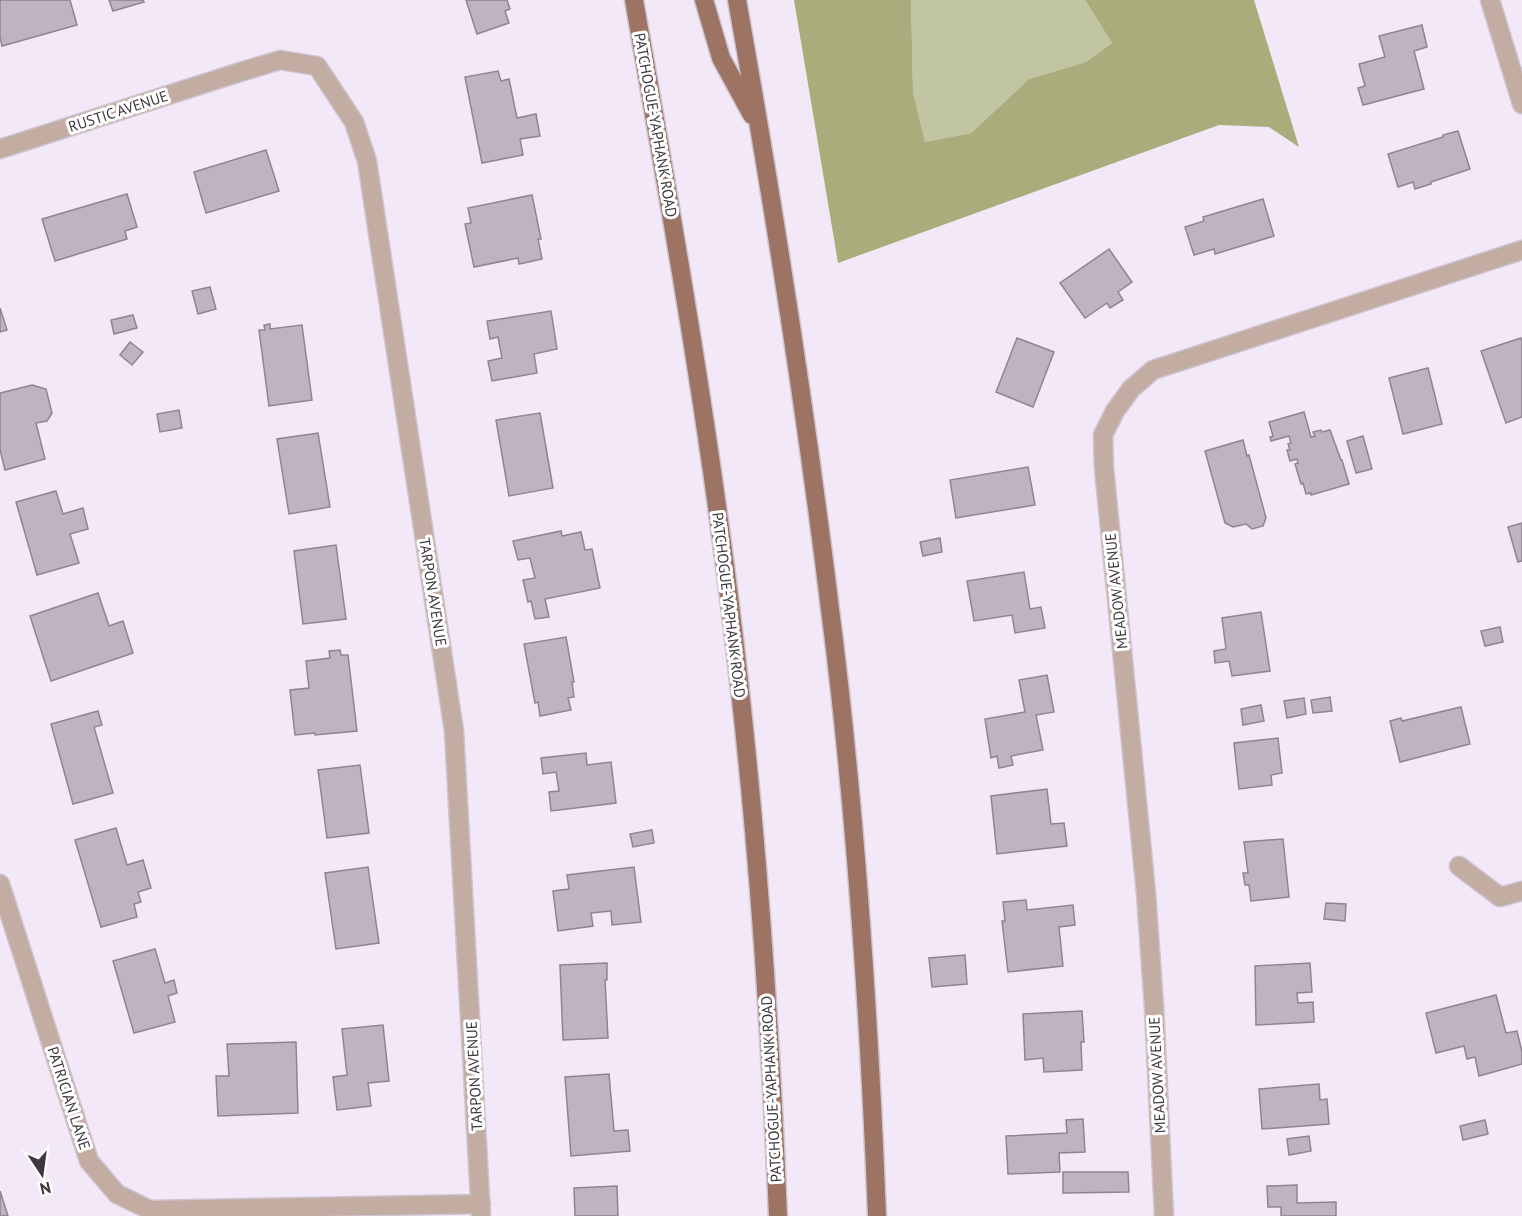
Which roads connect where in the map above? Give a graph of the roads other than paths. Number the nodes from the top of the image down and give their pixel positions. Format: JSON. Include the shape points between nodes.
{"nodes":[{"id":1,"x":634,"y":0,"type":"edge"},
{"id":2,"x":704,"y":0,"type":"edge"},
{"id":3,"x":737,"y":0,"type":"edge"},
{"id":4,"x":1490,"y":0,"type":"edge"},
{"id":5,"x":237,"y":73,"type":"joint"},
{"id":6,"x":1522,"y":104,"type":"edge"},
{"id":7,"x":760,"y":130,"type":"junction"},
{"id":8,"x":0,"y":149,"type":"edge"},
{"id":9,"x":1522,"y":250,"type":"edge"},
{"id":10,"x":1458,"y":866,"type":"dead end"},
{"id":11,"x":0,"y":884,"type":"edge"},
{"id":12,"x":1522,"y":891,"type":"edge"},
{"id":13,"x":481,"y":1210,"type":"edge"},
{"id":14,"x":778,"y":1216,"type":"edge"},
{"id":15,"x":877,"y":1216,"type":"edge"},
{"id":16,"x":1164,"y":1216,"type":"edge"}],
"edges":[{"from":1,"to":14,"type":"main road","name":"PATCHOGUE-YAPHANK ROAD","via":[[698,370],[741,700],[769,1029]]},
{"from":2,"to":7,"type":"main road","via":[[721,58]]},
{"from":3,"to":7,"type":"main road"},
{"from":4,"to":6,"type":"street"},
{"from":5,"to":8,"type":"street","name":"RUSTIC AVENUE"},
{"from":5,"to":13,"type":"street","name":"TARPON AVENUE","via":[[280,60],[317,66],[354,122],[367,161],[454,731]]},
{"from":7,"to":15,"type":"main road","via":[[806,430],[841,702],[863,938]]},
{"from":9,"to":16,"type":"street","name":"MEADOW AVENUE","via":[[1154,370],[1131,389],[1102,435],[1146,893]]},
{"from":10,"to":12,"type":"street","via":[[1500,897]]},
{"from":11,"to":13,"type":"street","name":"PATRICIAN LANE","via":[[89,1161],[117,1194],[150,1210]]}]}
